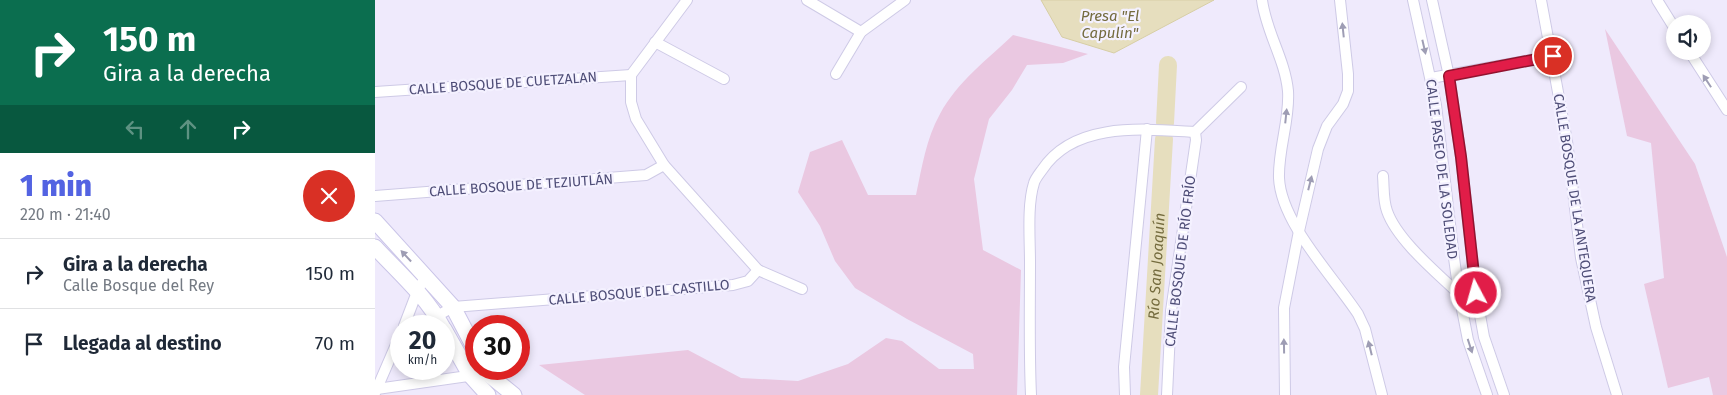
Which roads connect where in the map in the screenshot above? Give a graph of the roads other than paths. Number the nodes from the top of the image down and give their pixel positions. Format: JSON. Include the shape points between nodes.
{"nodes":[{"id":1,"x":687,"y":0,"type":"edge"},
{"id":2,"x":807,"y":0,"type":"edge"},
{"id":3,"x":905,"y":0,"type":"edge"},
{"id":4,"x":1262,"y":0,"type":"edge"},
{"id":5,"x":1340,"y":0,"type":"edge"},
{"id":6,"x":1413,"y":0,"type":"edge"},
{"id":7,"x":1432,"y":0,"type":"edge"},
{"id":8,"x":1541,"y":0,"type":"edge"},
{"id":9,"x":1657,"y":0,"type":"edge"},
{"id":10,"x":1666,"y":15,"type":"edge"},
{"id":11,"x":861,"y":32,"type":"junction"},
{"id":12,"x":655,"y":42,"type":"junction"},
{"id":13,"x":1553,"y":56,"type":"junction"},
{"id":14,"x":1695,"y":60,"type":"edge"},
{"id":15,"x":836,"y":74,"type":"dead end"},
{"id":16,"x":631,"y":75,"type":"junction"},
{"id":17,"x":1449,"y":76,"type":"junction"},
{"id":18,"x":724,"y":78,"type":"dead end"},
{"id":19,"x":1431,"y":78,"type":"junction"},
{"id":20,"x":1241,"y":87,"type":"dead end"},
{"id":21,"x":375,"y":92,"type":"edge"},
{"id":22,"x":1727,"y":110,"type":"edge"},
{"id":23,"x":1147,"y":129,"type":"junction"},
{"id":24,"x":1195,"y":132,"type":"junction"},
{"id":25,"x":664,"y":165,"type":"junction"},
{"id":26,"x":1383,"y":176,"type":"dead end"},
{"id":27,"x":375,"y":196,"type":"edge"},
{"id":28,"x":375,"y":221,"type":"edge"},
{"id":29,"x":1299,"y":230,"type":"junction"},
{"id":30,"x":375,"y":247,"type":"edge"},
{"id":31,"x":758,"y":270,"type":"junction"},
{"id":32,"x":425,"y":277,"type":"junction"},
{"id":33,"x":802,"y":289,"type":"dead end"},
{"id":34,"x":417,"y":292,"type":"junction"},
{"id":35,"x":1459,"y":294,"type":"junction"},
{"id":36,"x":453,"y":307,"type":"junction"},
{"id":37,"x":408,"y":315,"type":"edge"},
{"id":38,"x":434,"y":315,"type":"edge"},
{"id":39,"x":447,"y":315,"type":"edge"},
{"id":40,"x":465,"y":330,"type":"edge"},
{"id":41,"x":455,"y":349,"type":"edge"},
{"id":42,"x":390,"y":359,"type":"edge"},
{"id":43,"x":465,"y":366,"type":"edge"},
{"id":44,"x":465,"y":376,"type":"edge"},
{"id":45,"x":474,"y":380,"type":"edge"},
{"id":46,"x":497,"y":380,"type":"edge"},
{"id":47,"x":376,"y":392,"type":"edge"},
{"id":48,"x":488,"y":395,"type":"edge"},
{"id":49,"x":513,"y":395,"type":"edge"},
{"id":50,"x":1031,"y":395,"type":"edge"},
{"id":51,"x":1125,"y":395,"type":"edge"},
{"id":52,"x":1167,"y":395,"type":"edge"},
{"id":53,"x":1285,"y":395,"type":"edge"},
{"id":54,"x":1382,"y":395,"type":"edge"},
{"id":55,"x":1487,"y":395,"type":"edge"},
{"id":56,"x":1504,"y":395,"type":"edge"},
{"id":57,"x":1617,"y":395,"type":"edge"}],
"edges":[{"from":1,"to":12,"type":"street"},
{"from":2,"to":11,"type":"street"},
{"from":3,"to":11,"type":"street"},
{"from":29,"to":4,"type":"street","one_way":true,"via":[[1281,194],[1279,177],[1288,92]]},
{"from":29,"to":5,"type":"street","one_way":true,"via":[[1318,149],[1327,126],[1348,91]]},
{"from":6,"to":19,"type":"street","name":"CALLE PASEO DE LA SOLEDAD","one_way":true},
{"from":7,"to":17,"type":"street","name":"CALLE PASEO DE LA SOLEDAD"},
{"from":8,"to":13,"type":"street","name":"CALLE BOSQUE DE LA ANTEQUERA"},
{"from":9,"to":10,"type":"street"},
{"from":11,"to":15,"type":"street"},
{"from":12,"to":16,"type":"street"},
{"from":12,"to":18,"type":"street"},
{"from":13,"to":17,"type":"street"},
{"from":13,"to":57,"type":"street","name":"CALLE BOSQUE DE LA ANTEQUERA","via":[[1581,258],[1596,327]]},
{"from":22,"to":14,"type":"street","one_way":true},
{"from":16,"to":21,"type":"street","name":"CALLE BOSQUE DE CUETZALAN"},
{"from":16,"to":25,"type":"street","via":[[631,102],[636,119]]},
{"from":17,"to":19,"type":"street"},
{"from":17,"to":56,"type":"street","name":"CALLE PASEO DE LA SOLEDAD","via":[[1476,293],[1484,337]]},
{"from":19,"to":35,"type":"street","name":"CALLE PASEO DE LA SOLEDAD"},
{"from":20,"to":24,"type":"street"},
{"from":23,"to":24,"type":"street"},
{"from":23,"to":50,"type":"street","via":[[1105,132],[1065,146],[1047,162],[1034,183],[1030,213]]},
{"from":23,"to":51,"type":"street","via":[[1124,367]]},
{"from":24,"to":52,"type":"street","name":"CALLE BOSQUE DE RÍO FRÍO","via":[[1171,311]]},
{"from":25,"to":27,"type":"street","name":"CALLE BOSQUE DE TEZIUTLÁN","via":[[646,175]]},
{"from":25,"to":31,"type":"street"},
{"from":26,"to":35,"type":"street","via":[[1387,211],[1395,228]]},
{"from":32,"to":28,"type":"main road","one_way":true},
{"from":53,"to":29,"type":"street","one_way":true,"via":[[1284,308]]},
{"from":54,"to":29,"type":"street","one_way":true,"via":[[1358,314]]},
{"from":30,"to":34,"type":"main road"},
{"from":31,"to":33,"type":"street"},
{"from":31,"to":36,"type":"street","name":"CALLE BOSQUE DEL CASTILLO","via":[[749,281],[733,285]]},
{"from":32,"to":34,"type":"street"},
{"from":32,"to":36,"type":"main road"},
{"from":34,"to":37,"type":"street"},
{"from":34,"to":38,"type":"main road"},
{"from":35,"to":55,"type":"street","name":"CALLE PASEO DE LA SOLEDAD","one_way":true,"via":[[1468,340]]},
{"from":36,"to":39,"type":"street"},
{"from":36,"to":40,"type":"main road"},
{"from":41,"to":43,"type":"main road"},
{"from":42,"to":47,"type":"street"},
{"from":44,"to":47,"type":"street"},
{"from":45,"to":48,"type":"main road"},
{"from":46,"to":49,"type":"main road"}]}
